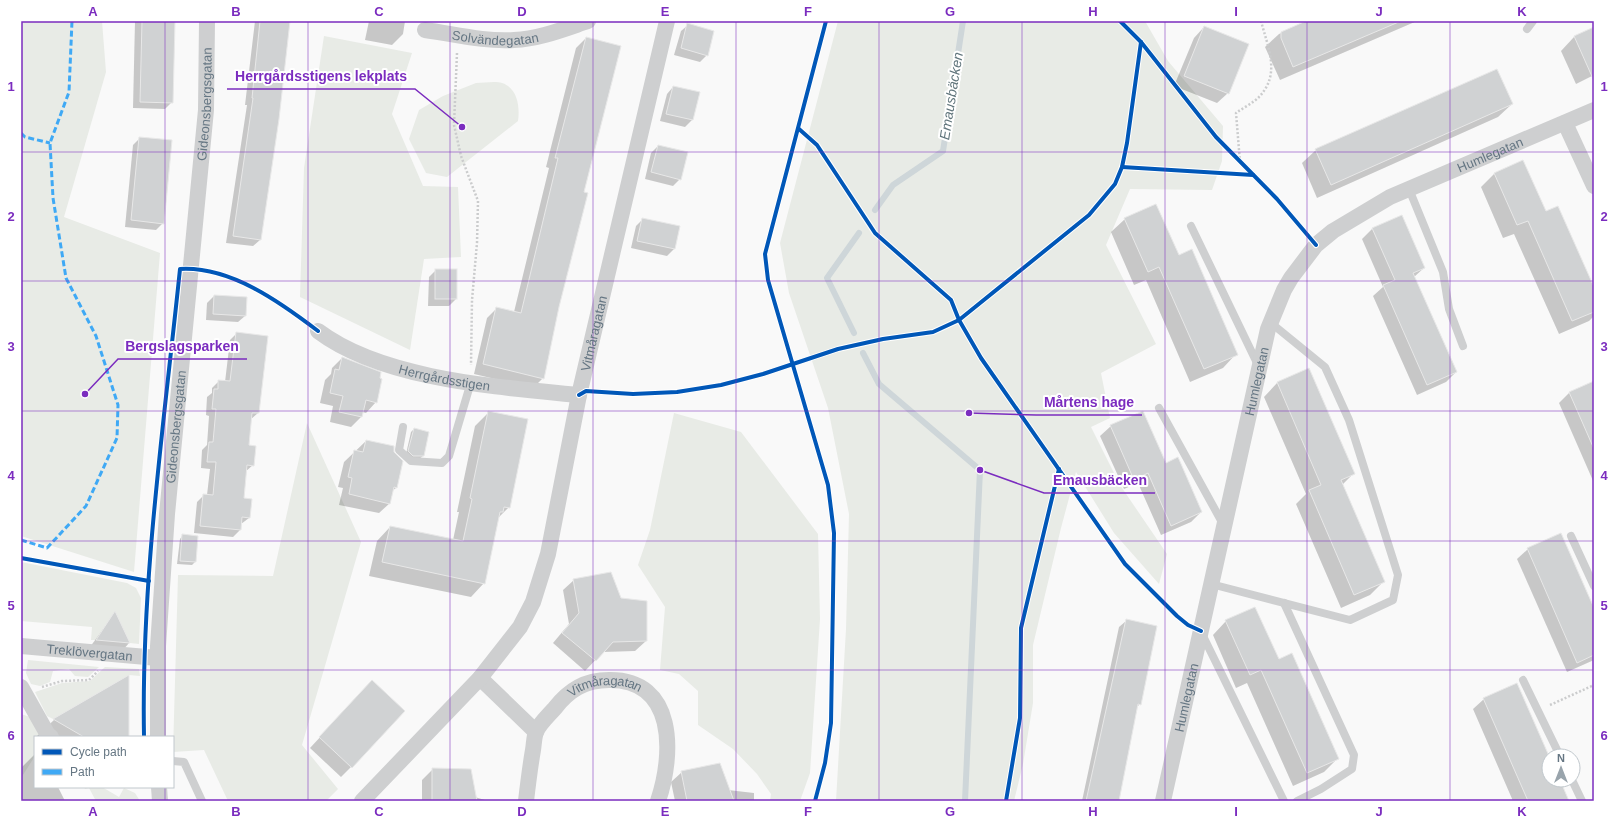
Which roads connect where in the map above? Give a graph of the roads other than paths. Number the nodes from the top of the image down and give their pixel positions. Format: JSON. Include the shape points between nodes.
{"nodes":[{"id":1,"x":207,"y":21,"type":"edge"},
{"id":2,"x":588,"y":21,"type":"edge"},
{"id":3,"x":667,"y":21,"type":"edge"},
{"id":4,"x":1533,"y":21,"type":"edge"},
{"id":5,"x":1527,"y":29,"type":"dead end"},
{"id":6,"x":425,"y":30,"type":"dead end"},
{"id":7,"x":1594,"y":110,"type":"edge"},
{"id":8,"x":1565,"y":123,"type":"junction"},
{"id":9,"x":1594,"y":186,"type":"edge"},
{"id":10,"x":1408,"y":189,"type":"junction"},
{"id":11,"x":1190,"y":226,"type":"dead end"},
{"id":12,"x":1271,"y":323,"type":"junction"},
{"id":13,"x":318,"y":331,"type":"dead end"},
{"id":14,"x":1463,"y":346,"type":"dead end"},
{"id":15,"x":1260,"y":367,"type":"junction"},
{"id":16,"x":471,"y":382,"type":"junction"},
{"id":17,"x":579,"y":395,"type":"junction"},
{"id":18,"x":1159,"y":408,"type":"dead end"},
{"id":19,"x":403,"y":426,"type":"dead end"},
{"id":20,"x":1224,"y":526,"type":"junction"},
{"id":21,"x":1571,"y":536,"type":"dead end"},
{"id":22,"x":1211,"y":584,"type":"junction"},
{"id":23,"x":1594,"y":586,"type":"edge"},
{"id":24,"x":1284,"y":603,"type":"junction"},
{"id":25,"x":1201,"y":631,"type":"junction"},
{"id":26,"x":21,"y":646,"type":"edge"},
{"id":27,"x":158,"y":658,"type":"junction"},
{"id":28,"x":480,"y":678,"type":"junction"},
{"id":29,"x":1523,"y":680,"type":"dead end"},
{"id":30,"x":21,"y":688,"type":"edge"},
{"id":31,"x":536,"y":732,"type":"junction"},
{"id":32,"x":50,"y":736,"type":"edge"},
{"id":33,"x":158,"y":736,"type":"edge"},
{"id":34,"x":1556,"y":748,"type":"edge"},
{"id":35,"x":174,"y":761,"type":"edge"},
{"id":36,"x":160,"y":788,"type":"edge"},
{"id":37,"x":1576,"y":788,"type":"edge"},
{"id":38,"x":160,"y":801,"type":"edge"},
{"id":39,"x":202,"y":801,"type":"edge"},
{"id":40,"x":362,"y":801,"type":"edge"},
{"id":41,"x":526,"y":801,"type":"edge"},
{"id":42,"x":658,"y":801,"type":"edge"},
{"id":43,"x":1163,"y":801,"type":"edge"},
{"id":44,"x":1284,"y":801,"type":"edge"},
{"id":45,"x":1297,"y":801,"type":"edge"},
{"id":46,"x":1582,"y":801,"type":"edge"}],
"edges":[{"from":1,"to":27,"type":"street","name":"Gideonsbergsgatan","via":[[206,110],[167,514]]},
{"from":2,"to":6,"type":"street","name":"Solvändegatan","via":[[546,35],[514,40]]},
{"from":3,"to":17,"type":"street","name":"Vitmåragatan"},
{"from":4,"to":5,"type":"lane"},
{"from":7,"to":8,"type":"street","name":"Humlegatan"},
{"from":8,"to":9,"type":"street"},
{"from":8,"to":10,"type":"street","name":"Humlegatan"},
{"from":10,"to":12,"type":"street","name":"Humlegatan","via":[[1356,215],[1316,245],[1284,290]]},
{"from":10,"to":14,"type":"lane","via":[[1444,272],[1449,309]]},
{"from":11,"to":15,"type":"lane"},
{"from":12,"to":15,"type":"street","name":"Humlegatan"},
{"from":12,"to":24,"type":"lane","via":[[1325,367],[1349,420],[1398,575],[1393,600],[1350,620]]},
{"from":13,"to":16,"type":"street","name":"Herrgårdsstigen","via":[[350,350],[391,367]]},
{"from":15,"to":20,"type":"street","name":"Humlegatan"},
{"from":16,"to":17,"type":"street","name":"Herrgårdsstigen"},
{"from":16,"to":19,"type":"lane","via":[[449,456],[442,463],[411,461],[399,450]]},
{"from":17,"to":28,"type":"street","name":"Vitmåragatan","via":[[548,554],[533,602],[520,626]]},
{"from":18,"to":20,"type":"lane"},
{"from":20,"to":22,"type":"street","name":"Humlegatan"},
{"from":21,"to":23,"type":"lane"},
{"from":22,"to":24,"type":"lane"},
{"from":22,"to":25,"type":"street","name":"Humlegatan"},
{"from":24,"to":45,"type":"lane","via":[[1354,755],[1352,769]]},
{"from":25,"to":43,"type":"street","name":"Humlegatan"},
{"from":25,"to":44,"type":"lane"},
{"from":26,"to":27,"type":"street","name":"Treklövergatan"},
{"from":27,"to":33,"type":"street","name":"Gideonsbergsgatan"},
{"from":28,"to":31,"type":"street"},
{"from":28,"to":40,"type":"street","name":"Vitmåragatan"},
{"from":29,"to":34,"type":"lane"},
{"from":30,"to":32,"type":"street"},
{"from":31,"to":41,"type":"street"},
{"from":31,"to":42,"type":"street","name":"Vitmåragatan","via":[[559,703],[581,685],[599,680],[618,680],[637,685],[652,695],[664,718],[669,749]]},
{"from":35,"to":39,"type":"lane","via":[[184,762]]},
{"from":36,"to":38,"type":"street"},
{"from":37,"to":46,"type":"lane"}]}
